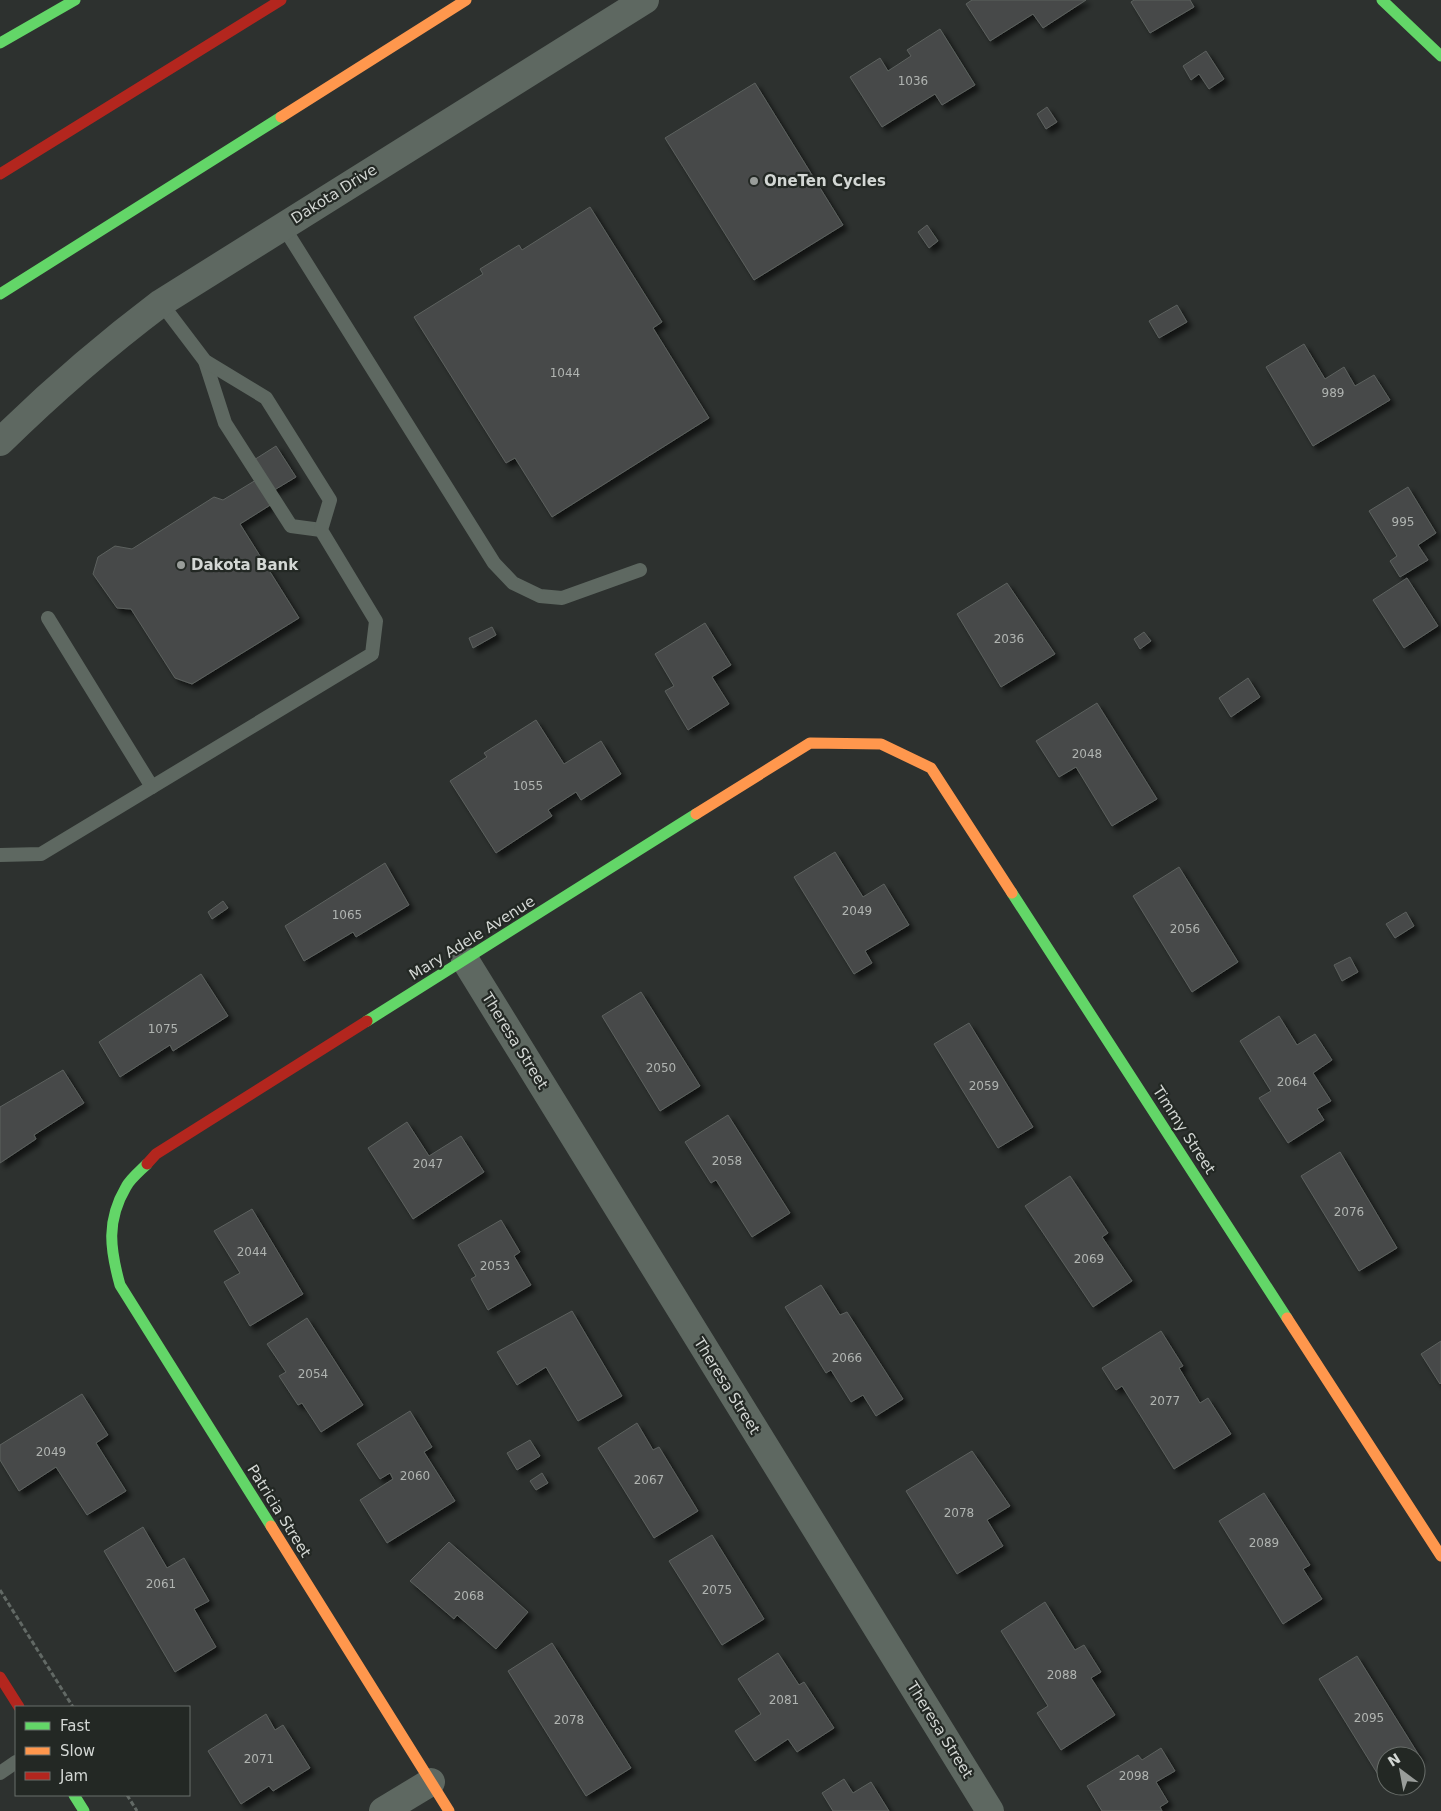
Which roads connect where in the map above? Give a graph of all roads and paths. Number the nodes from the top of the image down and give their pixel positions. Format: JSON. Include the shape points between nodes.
{"nodes":[{"id":1,"x":75,"y":0,"type":"edge"},
{"id":2,"x":281,"y":0,"type":"edge"},
{"id":3,"x":466,"y":0,"type":"edge"},
{"id":4,"x":645,"y":0,"type":"edge"},
{"id":5,"x":1382,"y":0,"type":"edge"},
{"id":6,"x":0,"y":43,"type":"edge"},
{"id":7,"x":1441,"y":56,"type":"edge"},
{"id":8,"x":0,"y":174,"type":"edge"},
{"id":9,"x":283,"y":226,"type":"junction"},
{"id":10,"x":0,"y":294,"type":"edge"},
{"id":11,"x":161,"y":303,"type":"junction"},
{"id":12,"x":205,"y":361,"type":"junction"},
{"id":13,"x":0,"y":442,"type":"edge"},
{"id":14,"x":321,"y":530,"type":"junction"},
{"id":15,"x":640,"y":570,"type":"dead end"},
{"id":16,"x":48,"y":618,"type":"dead end"},
{"id":17,"x":881,"y":744,"type":"joint"},
{"id":18,"x":152,"y":787,"type":"junction"},
{"id":19,"x":0,"y":855,"type":"edge"},
{"id":20,"x":465,"y":960,"type":"junction"},
{"id":21,"x":113,"y":1218,"type":"joint"},
{"id":22,"x":1441,"y":1556,"type":"edge"},
{"id":23,"x":0,"y":1590,"type":"edge"},
{"id":24,"x":0,"y":1676,"type":"edge"},
{"id":25,"x":18,"y":1706,"type":"edge"},
{"id":26,"x":72,"y":1706,"type":"edge"},
{"id":27,"x":15,"y":1763,"type":"edge"},
{"id":28,"x":0,"y":1773,"type":"edge"},
{"id":29,"x":431,"y":1782,"type":"junction"},
{"id":30,"x":75,"y":1796,"type":"edge"},
{"id":31,"x":128,"y":1796,"type":"edge"},
{"id":32,"x":84,"y":1811,"type":"edge"},
{"id":33,"x":137,"y":1811,"type":"edge"},
{"id":34,"x":383,"y":1811,"type":"edge"},
{"id":35,"x":449,"y":1811,"type":"edge"},
{"id":36,"x":990,"y":1811,"type":"edge"}],
"edges":[{"from":1,"to":6,"type":"main road"},
{"from":2,"to":8,"type":"main road"},
{"from":3,"to":10,"type":"main road"},
{"from":4,"to":9,"type":"street","name":"Dakota Drive"},
{"from":5,"to":7,"type":"main road"},
{"from":9,"to":11,"type":"street","name":"Dakota Drive"},
{"from":9,"to":15,"type":"lane","via":[[494,563],[513,583],[540,596],[562,598]]},
{"from":11,"to":12,"type":"lane"},
{"from":11,"to":13,"type":"street","name":"Dakota Drive","via":[[116,337]]},
{"from":12,"to":14,"type":"lane","via":[[225,423],[291,526]]},
{"from":12,"to":14,"type":"lane","via":[[266,398],[330,500]]},
{"from":14,"to":18,"type":"lane","via":[[376,620],[372,654]]},
{"from":16,"to":18,"type":"lane"},
{"from":17,"to":20,"type":"main road","name":"Mary Adele Avenue","via":[[810,743]]},
{"from":17,"to":22,"type":"main road","name":"Timmy Street","via":[[931,768]]},
{"from":18,"to":19,"type":"lane","via":[[41,854]]},
{"from":20,"to":21,"type":"main road","name":"Mary Adele Avenue","via":[[156,1154],[126,1186]]},
{"from":20,"to":36,"type":"street","name":"Theresa Street"},
{"from":21,"to":29,"type":"main road","name":"Patricia Street","via":[[111,1252],[120,1285]]},
{"from":23,"to":26,"type":"path"},
{"from":24,"to":25,"type":"main road"},
{"from":27,"to":28,"type":"lane"},
{"from":29,"to":34,"type":"street"},
{"from":29,"to":35,"type":"main road","name":"Patricia Street"},
{"from":30,"to":32,"type":"main road"},
{"from":31,"to":33,"type":"path"}]}
